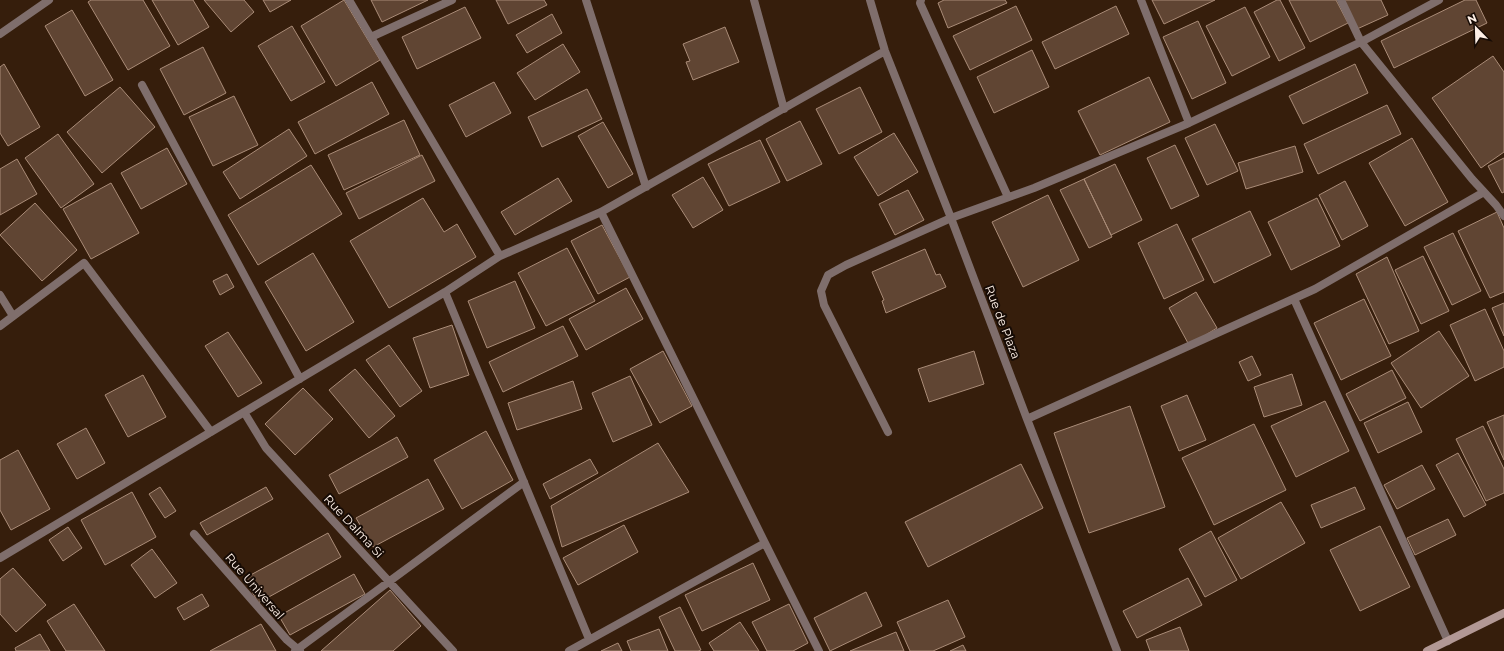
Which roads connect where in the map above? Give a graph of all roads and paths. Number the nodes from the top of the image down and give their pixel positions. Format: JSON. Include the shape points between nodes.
{"nodes":[{"id":1,"x":49,"y":0,"type":"edge"},
{"id":2,"x":349,"y":0,"type":"edge"},
{"id":3,"x":452,"y":0,"type":"edge"},
{"id":4,"x":586,"y":0,"type":"edge"},
{"id":5,"x":754,"y":0,"type":"edge"},
{"id":6,"x":870,"y":0,"type":"edge"},
{"id":7,"x":921,"y":0,"type":"edge"},
{"id":8,"x":1141,"y":0,"type":"edge"},
{"id":9,"x":1341,"y":0,"type":"edge"},
{"id":10,"x":1439,"y":0,"type":"edge"},
{"id":11,"x":0,"y":34,"type":"edge"},
{"id":12,"x":371,"y":37,"type":"junction"},
{"id":13,"x":1360,"y":42,"type":"junction"},
{"id":14,"x":885,"y":51,"type":"junction"},
{"id":15,"x":142,"y":86,"type":"dead end"},
{"id":16,"x":784,"y":109,"type":"junction"},
{"id":17,"x":1189,"y":123,"type":"junction"},
{"id":18,"x":646,"y":187,"type":"junction"},
{"id":19,"x":1484,"y":192,"type":"junction"},
{"id":20,"x":1008,"y":197,"type":"junction"},
{"id":21,"x":601,"y":212,"type":"junction"},
{"id":22,"x":1504,"y":216,"type":"edge"},
{"id":23,"x":952,"y":218,"type":"junction"},
{"id":24,"x":500,"y":256,"type":"junction"},
{"id":25,"x":445,"y":292,"type":"junction"},
{"id":26,"x":0,"y":295,"type":"edge"},
{"id":27,"x":1294,"y":299,"type":"junction"},
{"id":28,"x":13,"y":316,"type":"junction"},
{"id":29,"x":0,"y":326,"type":"edge"},
{"id":30,"x":300,"y":379,"type":"junction"},
{"id":31,"x":244,"y":412,"type":"junction"},
{"id":32,"x":1027,"y":419,"type":"junction"},
{"id":33,"x":211,"y":432,"type":"junction"},
{"id":34,"x":888,"y":432,"type":"dead end"},
{"id":35,"x":524,"y":482,"type":"junction"},
{"id":36,"x":194,"y":534,"type":"dead end"},
{"id":37,"x":765,"y":543,"type":"junction"},
{"id":38,"x":0,"y":558,"type":"edge"},
{"id":39,"x":388,"y":581,"type":"junction"},
{"id":40,"x":1504,"y":613,"type":"edge"},
{"id":41,"x":589,"y":639,"type":"junction"},
{"id":42,"x":1448,"y":641,"type":"junction"},
{"id":43,"x":298,"y":650,"type":"edge"},
{"id":44,"x":453,"y":651,"type":"edge"},
{"id":45,"x":569,"y":651,"type":"edge"},
{"id":46,"x":819,"y":651,"type":"edge"},
{"id":47,"x":1117,"y":651,"type":"edge"},
{"id":48,"x":1427,"y":651,"type":"edge"}],
"edges":[{"from":1,"to":11,"type":"street"},
{"from":2,"to":12,"type":"street"},
{"from":3,"to":12,"type":"street"},
{"from":4,"to":18,"type":"street"},
{"from":5,"to":16,"type":"street"},
{"from":6,"to":14,"type":"street","name":"Rue de Plaza"},
{"from":7,"to":20,"type":"street","via":[[923,10]]},
{"from":8,"to":17,"type":"street"},
{"from":9,"to":13,"type":"street"},
{"from":10,"to":13,"type":"street"},
{"from":12,"to":24,"type":"street"},
{"from":13,"to":17,"type":"street"},
{"from":13,"to":19,"type":"street"},
{"from":14,"to":16,"type":"street"},
{"from":14,"to":23,"type":"street","name":"Rue de Plaza"},
{"from":15,"to":30,"type":"street"},
{"from":16,"to":18,"type":"street"},
{"from":17,"to":20,"type":"street"},
{"from":18,"to":21,"type":"street"},
{"from":19,"to":22,"type":"street"},
{"from":19,"to":27,"type":"street"},
{"from":20,"to":23,"type":"street"},
{"from":21,"to":24,"type":"street"},
{"from":21,"to":37,"type":"street"},
{"from":23,"to":32,"type":"street","name":"Rue de Plaza"},
{"from":23,"to":34,"type":"street","via":[[828,275],[821,291],[824,305]]},
{"from":24,"to":25,"type":"street"},
{"from":25,"to":30,"type":"street"},
{"from":25,"to":35,"type":"street"},
{"from":26,"to":28,"type":"street"},
{"from":27,"to":32,"type":"street"},
{"from":27,"to":42,"type":"street"},
{"from":28,"to":29,"type":"street"},
{"from":28,"to":33,"type":"street","via":[[84,263]]},
{"from":30,"to":31,"type":"street"},
{"from":31,"to":33,"type":"street"},
{"from":31,"to":39,"type":"street","name":"Rue Dalma Si","via":[[266,448]]},
{"from":32,"to":47,"type":"street","name":"Rue de Plaza"},
{"from":33,"to":38,"type":"street"},
{"from":35,"to":39,"type":"street"},
{"from":35,"to":41,"type":"street"},
{"from":36,"to":43,"type":"street","name":"Rue Universal"},
{"from":37,"to":41,"type":"street"},
{"from":37,"to":46,"type":"street"},
{"from":39,"to":43,"type":"street"},
{"from":39,"to":44,"type":"street","name":"Rue Dalma Si"},
{"from":40,"to":42,"type":"main road"},
{"from":41,"to":45,"type":"street"},
{"from":42,"to":48,"type":"main road"}]}
